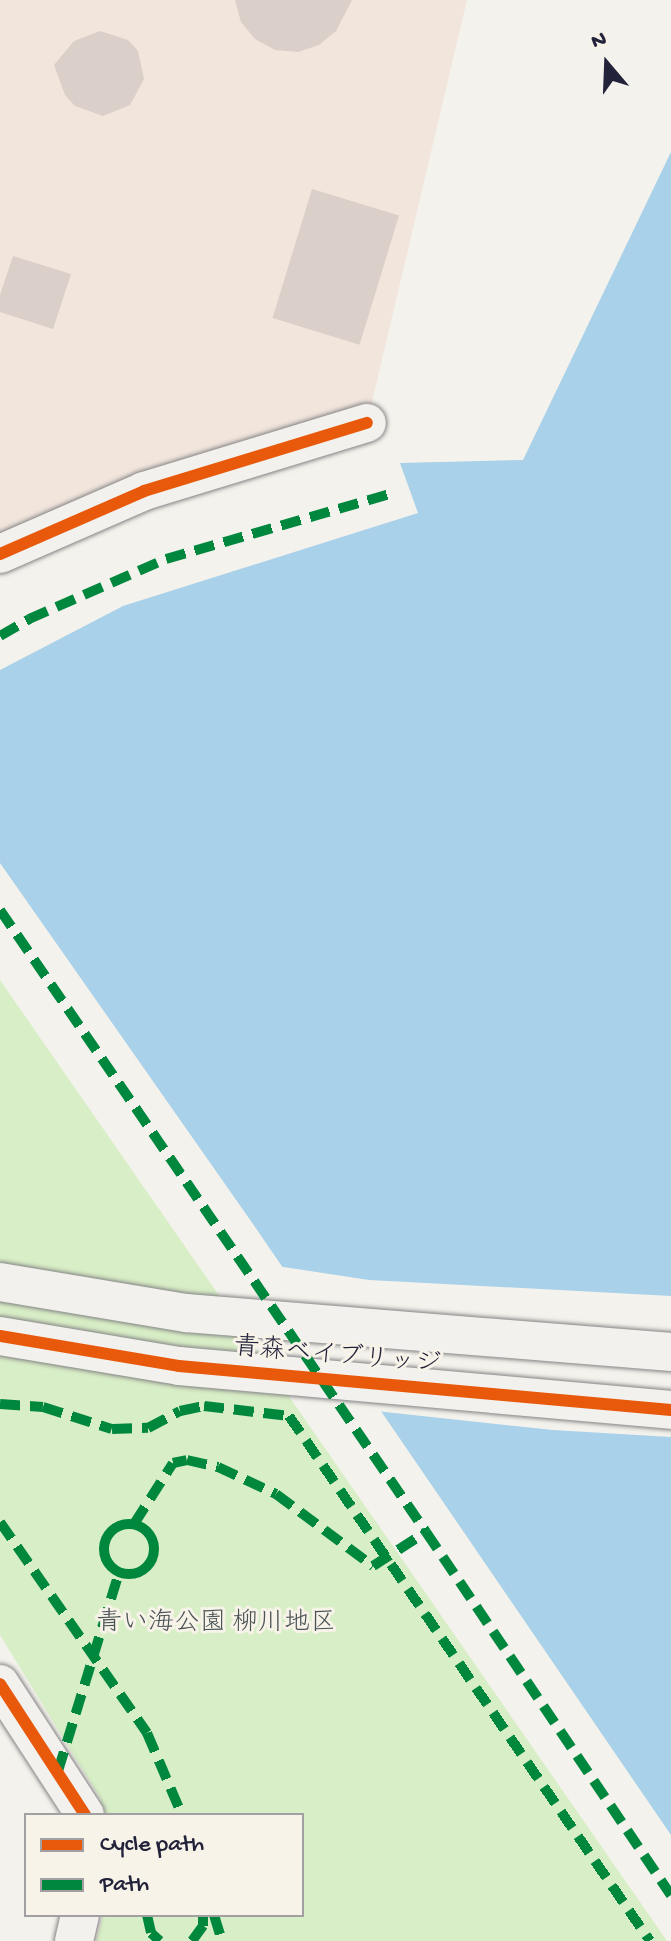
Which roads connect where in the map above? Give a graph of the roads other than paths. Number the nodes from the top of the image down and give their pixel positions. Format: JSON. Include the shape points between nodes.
{"nodes":[{"id":1,"x":367,"y":423,"type":"dead end"},
{"id":2,"x":0,"y":554,"type":"edge"},
{"id":3,"x":0,"y":1282,"type":"edge"},
{"id":4,"x":0,"y":1336,"type":"edge"},
{"id":5,"x":671,"y":1352,"type":"edge"},
{"id":6,"x":671,"y":1410,"type":"edge"},
{"id":7,"x":0,"y":1684,"type":"edge"},
{"id":8,"x":84,"y":1813,"type":"edge"},
{"id":9,"x":80,"y":1917,"type":"edge"},
{"id":10,"x":74,"y":1941,"type":"edge"}],
"edges":[{"from":1,"to":2,"type":"street","via":[[144,491]]},
{"from":3,"to":5,"type":"street","name":"青森ベイブリッジ","via":[[186,1313]]},
{"from":4,"to":6,"type":"street","name":"青森ベイブリッジ","via":[[179,1366]]},
{"from":7,"to":8,"type":"street"},
{"from":9,"to":10,"type":"street"}]}
